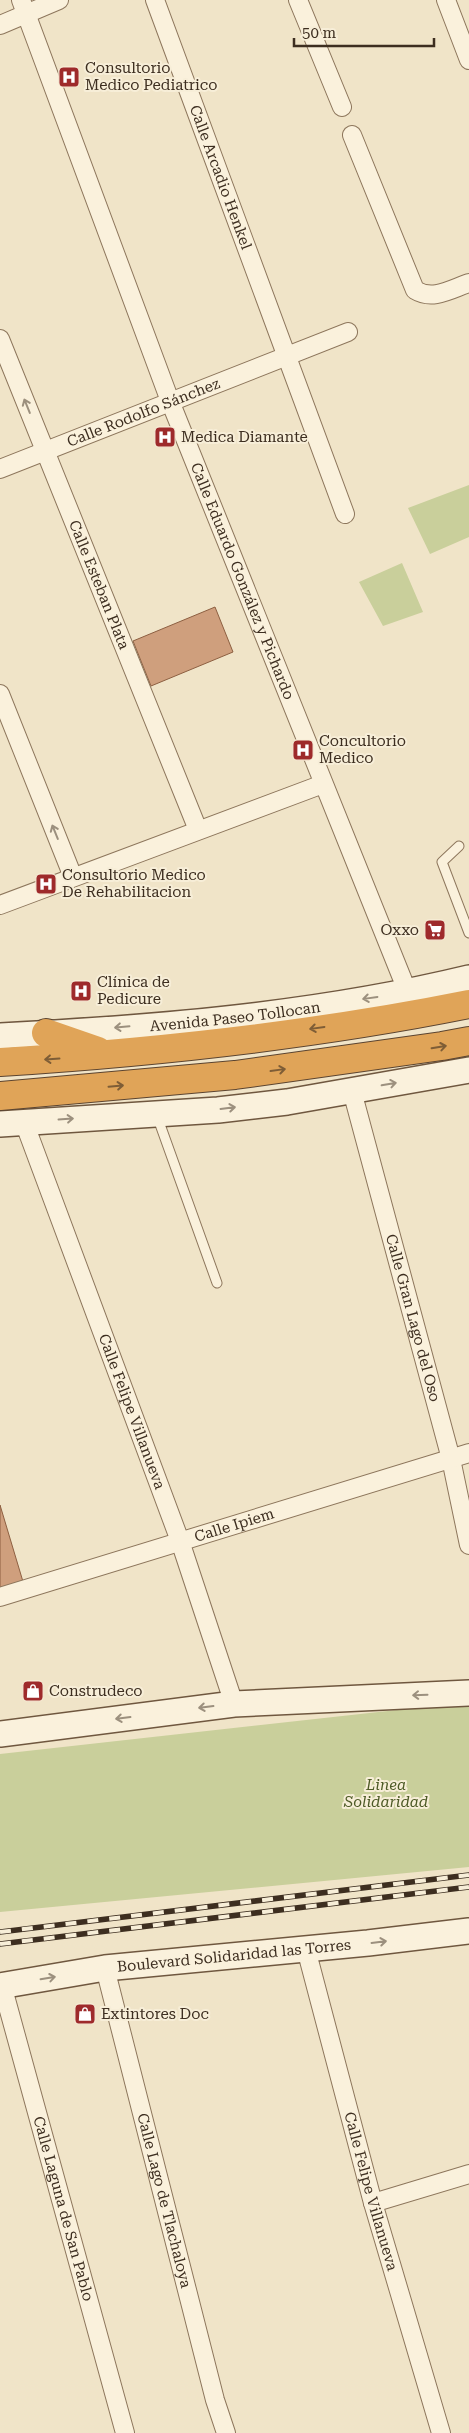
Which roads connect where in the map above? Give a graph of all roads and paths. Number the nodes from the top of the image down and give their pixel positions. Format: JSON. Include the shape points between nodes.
{"nodes":[{"id":1,"x":59,"y":0,"type":"edge"},
{"id":2,"x":155,"y":0,"type":"edge"},
{"id":3,"x":298,"y":0,"type":"edge"},
{"id":4,"x":446,"y":0,"type":"edge"},
{"id":5,"x":23,"y":7,"type":"edge"},
{"id":6,"x":0,"y":25,"type":"edge"},
{"id":7,"x":469,"y":60,"type":"edge"},
{"id":8,"x":342,"y":107,"type":"dead end"},
{"id":9,"x":352,"y":135,"type":"dead end"},
{"id":10,"x":469,"y":283,"type":"edge"},
{"id":11,"x":348,"y":332,"type":"dead end"},
{"id":12,"x":0,"y":340,"type":"edge"},
{"id":13,"x":286,"y":355,"type":"junction"},
{"id":14,"x":170,"y":401,"type":"junction"},
{"id":15,"x":45,"y":451,"type":"junction"},
{"id":16,"x":0,"y":469,"type":"edge"},
{"id":17,"x":346,"y":514,"type":"dead end"},
{"id":18,"x":0,"y":694,"type":"edge"},
{"id":19,"x":323,"y":784,"type":"junction"},
{"id":20,"x":198,"y":830,"type":"junction"},
{"id":21,"x":459,"y":846,"type":"dead end"},
{"id":22,"x":73,"y":877,"type":"junction"},
{"id":23,"x":0,"y":904,"type":"edge"},
{"id":24,"x":469,"y":933,"type":"edge"},
{"id":25,"x":469,"y":978,"type":"edge"},
{"id":26,"x":408,"y":992,"type":"junction"},
{"id":27,"x":469,"y":1004,"type":"edge"},
{"id":28,"x":46,"y":1033,"type":"junction"},
{"id":29,"x":0,"y":1036,"type":"edge"},
{"id":30,"x":469,"y":1041,"type":"edge"},
{"id":31,"x":111,"y":1055,"type":"junction"},
{"id":32,"x":0,"y":1062,"type":"edge"},
{"id":33,"x":469,"y":1070,"type":"edge"},
{"id":34,"x":352,"y":1091,"type":"junction"},
{"id":35,"x":5,"y":1098,"type":"edge"},
{"id":36,"x":156,"y":1114,"type":"junction"},
{"id":37,"x":12,"y":1123,"type":"edge"},
{"id":38,"x":217,"y":1283,"type":"dead end"},
{"id":39,"x":469,"y":1453,"type":"edge"},
{"id":40,"x":451,"y":1459,"type":"junction"},
{"id":41,"x":180,"y":1541,"type":"junction"},
{"id":42,"x":469,"y":1545,"type":"edge"},
{"id":43,"x":0,"y":1597,"type":"edge"},
{"id":44,"x":469,"y":1693,"type":"edge"},
{"id":45,"x":234,"y":1704,"type":"junction"},
{"id":46,"x":0,"y":1734,"type":"edge"},
{"id":47,"x":469,"y":1931,"type":"edge"},
{"id":48,"x":306,"y":1949,"type":"junction"},
{"id":49,"x":105,"y":1968,"type":"junction"},
{"id":50,"x":1,"y":1986,"type":"edge"},
{"id":51,"x":469,"y":2174,"type":"edge"},
{"id":52,"x":373,"y":2203,"type":"junction"},
{"id":53,"x":124,"y":2433,"type":"edge"},
{"id":54,"x":226,"y":2433,"type":"edge"},
{"id":55,"x":442,"y":2433,"type":"edge"}],
"edges":[{"from":1,"to":5,"type":"street"},
{"from":2,"to":13,"type":"street","name":"Calle Arcadio Henkel"},
{"from":3,"to":8,"type":"street"},
{"from":4,"to":7,"type":"street"},
{"from":5,"to":6,"type":"street"},
{"from":5,"to":14,"type":"street","name":"Calle Eduardo González y Pichardo"},
{"from":9,"to":10,"type":"street","via":[[415,290],[427,296],[435,295]]},
{"from":11,"to":13,"type":"street","name":"Calle Rodolfo Sánchez"},
{"from":15,"to":12,"type":"street","name":"Calle Esteban Plata","one_way":true},
{"from":13,"to":14,"type":"street","name":"Calle Rodolfo Sánchez"},
{"from":13,"to":17,"type":"street","name":"Calle Arcadio Henkel"},
{"from":14,"to":15,"type":"street","name":"Calle Rodolfo Sánchez"},
{"from":14,"to":19,"type":"street","name":"Calle Eduardo González y Pichardo"},
{"from":15,"to":16,"type":"street","name":"Calle Rodolfo Sánchez"},
{"from":15,"to":20,"type":"street","name":"Calle Esteban Plata"},
{"from":22,"to":18,"type":"street","one_way":true},
{"from":19,"to":20,"type":"street"},
{"from":19,"to":26,"type":"street","name":"Calle Eduardo González y Pichardo"},
{"from":20,"to":22,"type":"street"},
{"from":21,"to":24,"type":"lane","via":[[442,862]]},
{"from":22,"to":23,"type":"street"},
{"from":25,"to":26,"type":"main road","name":"Avenida Paseo Tollocan"},
{"from":26,"to":28,"type":"main road","name":"Avenida Paseo Tollocan","one_way":true,"via":[[212,1020]]},
{"from":27,"to":31,"type":"highway","name":"Avenida Paseo Tollocan","one_way":true,"via":[[237,1040]]},
{"from":28,"to":29,"type":"main road","name":"Avenida Paseo Tollocan"},
{"from":28,"to":31,"type":"highway"},
{"from":35,"to":30,"type":"highway","one_way":true,"via":[[235,1076]]},
{"from":31,"to":32,"type":"highway","name":"Avenida Paseo Tollocan","one_way":true},
{"from":34,"to":33,"type":"main road","one_way":true},
{"from":36,"to":34,"type":"main road","one_way":true,"via":[[267,1104]]},
{"from":34,"to":40,"type":"street","name":"Calle Gran Lago del Oso"},
{"from":37,"to":36,"type":"main road","one_way":true},
{"from":36,"to":38,"type":"lane"},
{"from":37,"to":41,"type":"street","name":"Calle Felipe Villanueva"},
{"from":39,"to":40,"type":"street","name":"Calle Ipiem"},
{"from":40,"to":41,"type":"street","name":"Calle Ipiem"},
{"from":40,"to":42,"type":"street","name":"Calle Gran Lago del Oso"},
{"from":41,"to":43,"type":"street","name":"Calle Ipiem"},
{"from":41,"to":45,"type":"street","name":"Calle Felipe Villanueva"},
{"from":44,"to":45,"type":"main road","one_way":true},
{"from":45,"to":46,"type":"main road","one_way":true},
{"from":48,"to":47,"type":"main road","name":"Boulevard Solidaridad las Torres","one_way":true},
{"from":48,"to":49,"type":"main road","name":"Boulevard Solidaridad las Torres"},
{"from":48,"to":52,"type":"street","name":"Calle Felipe Villanueva"},
{"from":50,"to":49,"type":"main road","name":"Boulevard Solidaridad las Torres","one_way":true},
{"from":49,"to":54,"type":"street","name":"Calle Lago de Tlachaloya"},
{"from":50,"to":53,"type":"street","name":"Calle Laguna de San Pablo"},
{"from":51,"to":52,"type":"street"},
{"from":52,"to":55,"type":"street","name":"Calle Felipe Villanueva"}]}
